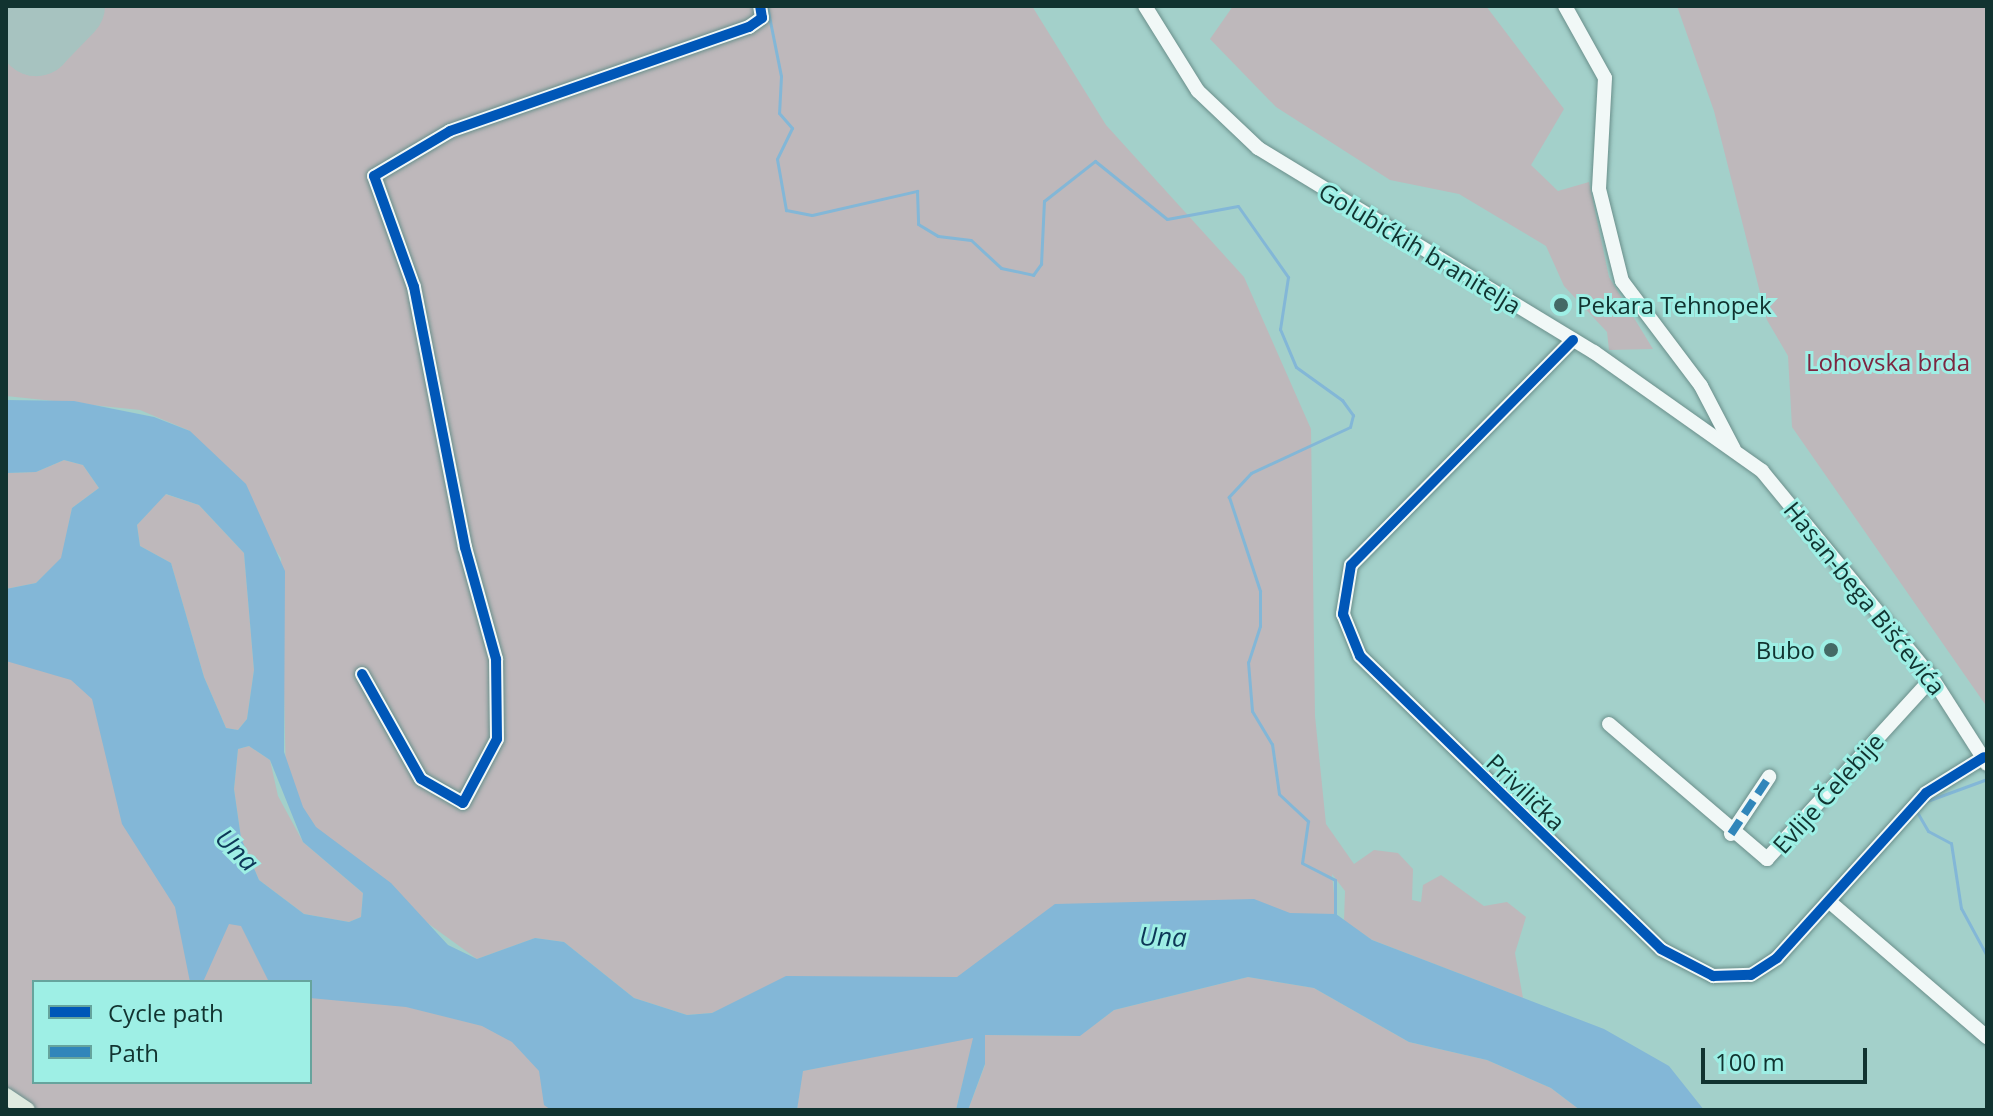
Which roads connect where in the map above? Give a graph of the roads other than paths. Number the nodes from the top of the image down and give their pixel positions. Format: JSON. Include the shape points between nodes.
{"nodes":[{"id":1,"x":760,"y":6,"type":"edge"},
{"id":2,"x":1145,"y":6,"type":"edge"},
{"id":3,"x":1565,"y":6,"type":"edge"},
{"id":4,"x":1573,"y":340,"type":"junction"},
{"id":5,"x":1734,"y":449,"type":"junction"},
{"id":6,"x":362,"y":674,"type":"dead end"},
{"id":7,"x":1932,"y":678,"type":"junction"},
{"id":8,"x":1609,"y":724,"type":"dead end"},
{"id":9,"x":1985,"y":761,"type":"edge"},
{"id":10,"x":1769,"y":777,"type":"dead end"},
{"id":11,"x":1731,"y":834,"type":"junction"},
{"id":12,"x":1831,"y":903,"type":"junction"},
{"id":13,"x":1987,"y":1037,"type":"edge"},
{"id":14,"x":6,"y":1096,"type":"edge"},
{"id":15,"x":27,"y":1110,"type":"edge"}],
"edges":[{"from":1,"to":6,"type":"street","via":[[762,18],[749,27],[450,131],[374,176],[414,287],[465,547],[496,659],[497,739],[463,803],[421,779]]},
{"from":2,"to":4,"type":"street","name":"Golubićkih branitelja","via":[[1198,91],[1258,148]]},
{"from":3,"to":5,"type":"street","via":[[1601,63],[1607,88],[1599,189],[1622,281],[1719,413]]},
{"from":4,"to":5,"type":"street","name":"Golubićkih branitelja"},
{"from":4,"to":12,"type":"street","name":"Privilička","via":[[1360,554],[1344,595],[1350,641],[1510,805],[1686,967],[1726,978],[1751,975]]},
{"from":5,"to":7,"type":"street","name":"Hasan-bega Bišćevića","via":[[1776,487]]},
{"from":7,"to":9,"type":"street","name":"Hasan-bega Bišćevića"},
{"from":7,"to":11,"type":"street","name":"Evlije Čelebije","via":[[1776,855],[1757,856]]},
{"from":8,"to":11,"type":"street","name":"Evlije Čelebije"},
{"from":9,"to":12,"type":"street","name":"Privilička","via":[[1926,793]]},
{"from":10,"to":11,"type":"street"},
{"from":12,"to":13,"type":"street"},
{"from":14,"to":15,"type":"main road"}]}
